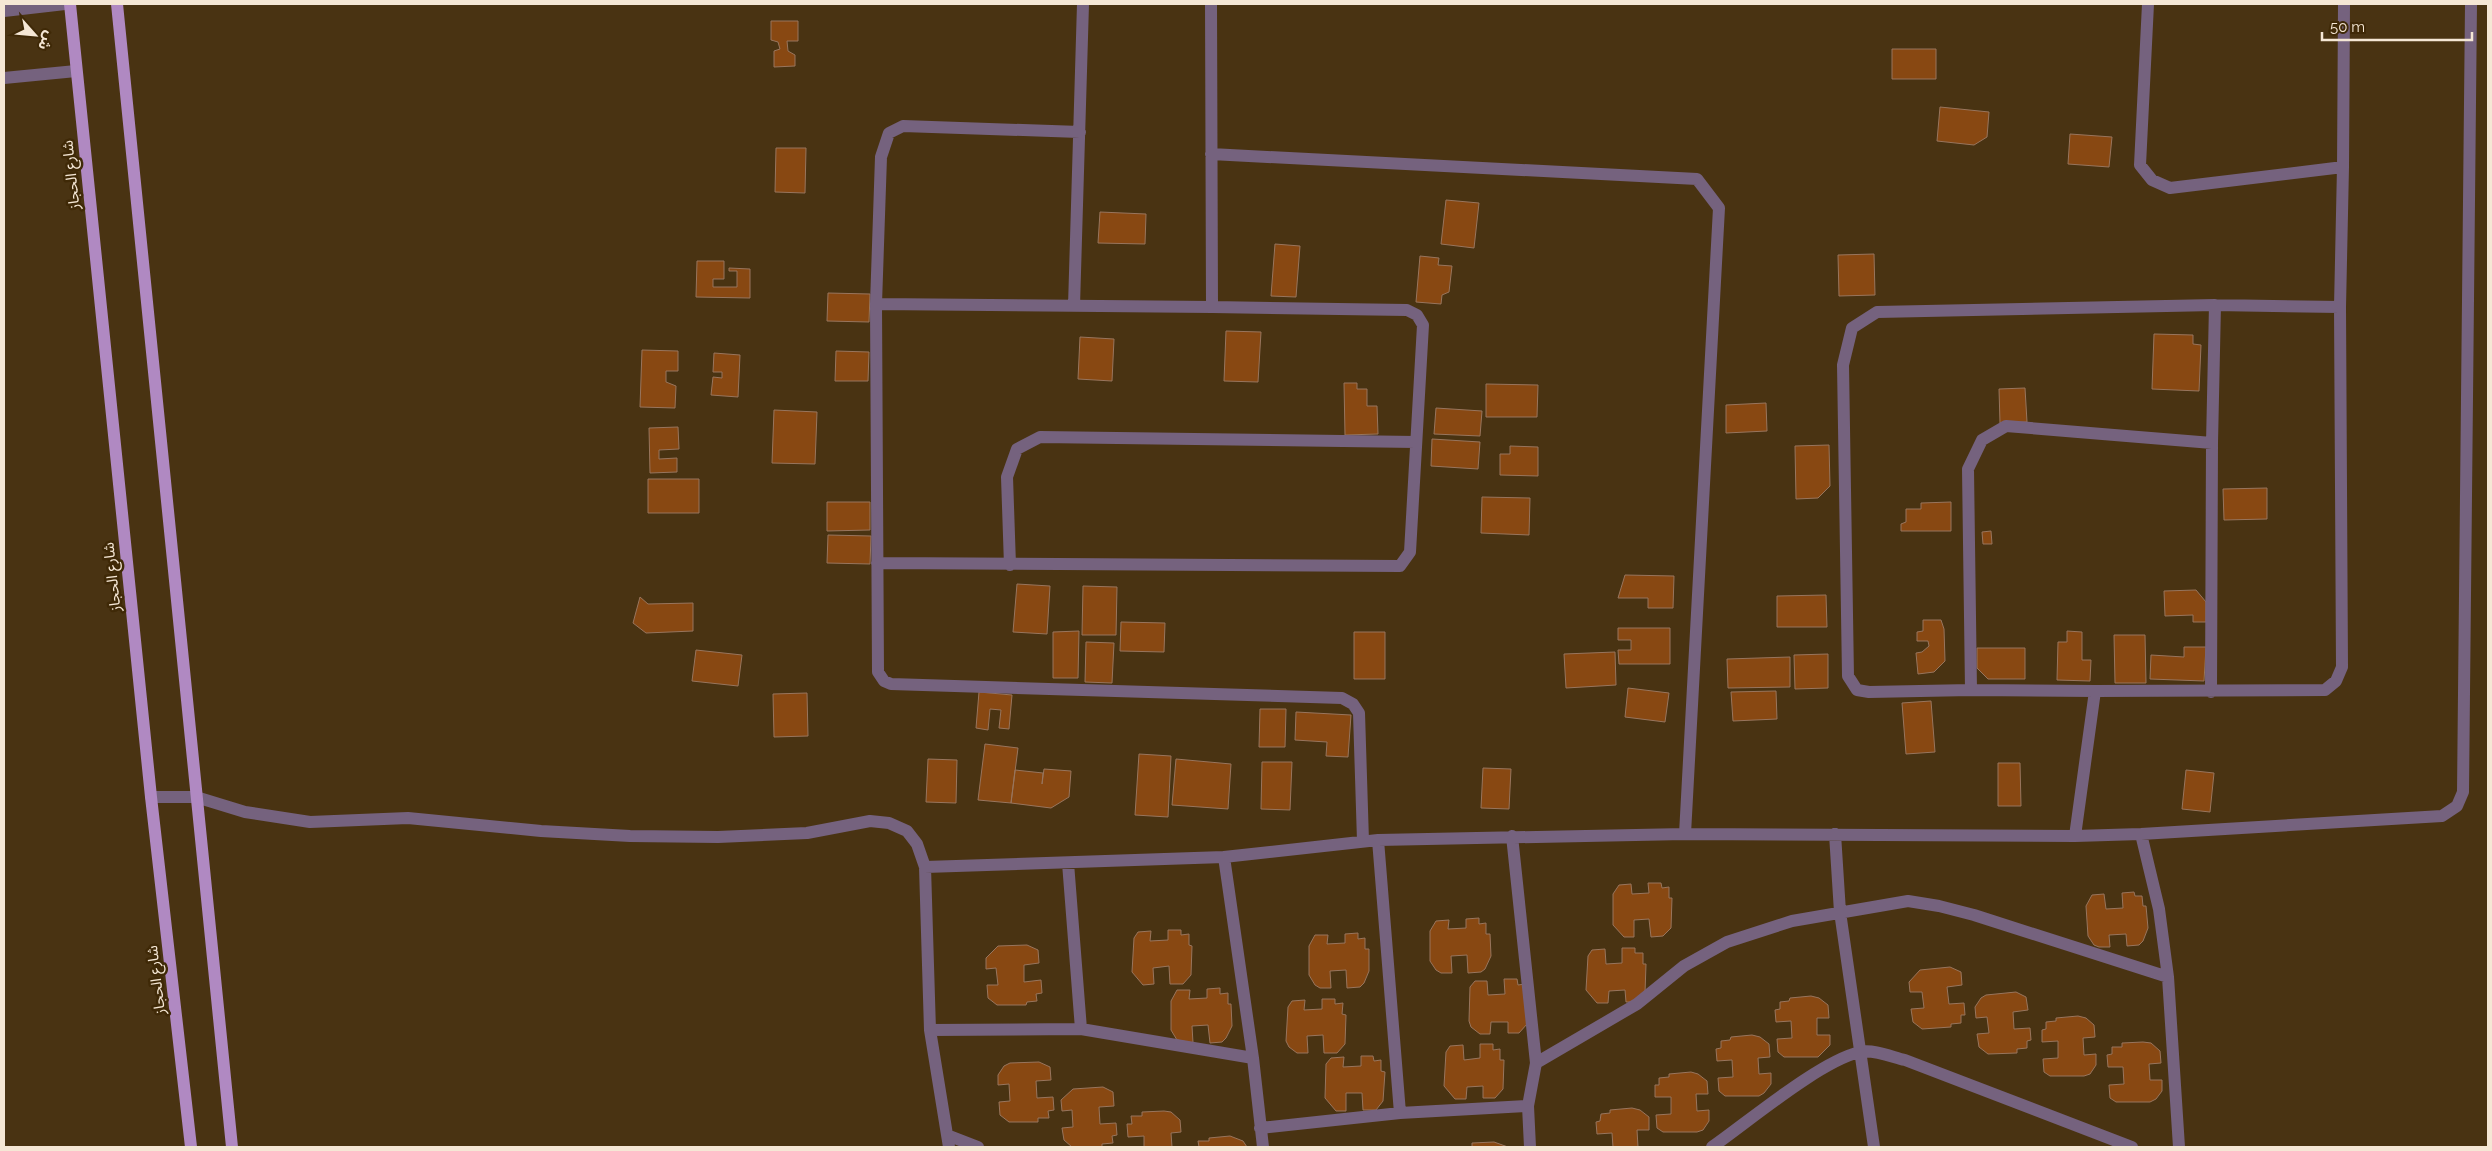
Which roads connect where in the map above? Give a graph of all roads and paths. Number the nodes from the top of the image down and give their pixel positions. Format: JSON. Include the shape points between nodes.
{"nodes":[{"id":1,"x":64,"y":4,"type":"edge"},
{"id":2,"x":70,"y":4,"type":"edge"},
{"id":3,"x":117,"y":4,"type":"edge"},
{"id":4,"x":1083,"y":4,"type":"edge"},
{"id":5,"x":1211,"y":4,"type":"edge"},
{"id":6,"x":2148,"y":4,"type":"edge"},
{"id":7,"x":2344,"y":4,"type":"edge"},
{"id":8,"x":2471,"y":4,"type":"edge"},
{"id":9,"x":4,"y":11,"type":"edge"},
{"id":10,"x":76,"y":71,"type":"junction"},
{"id":11,"x":4,"y":78,"type":"edge"},
{"id":12,"x":1080,"y":132,"type":"junction"},
{"id":13,"x":1211,"y":154,"type":"junction"},
{"id":14,"x":2343,"y":167,"type":"junction"},
{"id":15,"x":876,"y":304,"type":"junction"},
{"id":16,"x":2215,"y":305,"type":"junction"},
{"id":17,"x":1074,"y":306,"type":"junction"},
{"id":18,"x":1212,"y":307,"type":"junction"},
{"id":19,"x":2340,"y":307,"type":"junction"},
{"id":20,"x":1416,"y":442,"type":"junction"},
{"id":21,"x":2212,"y":443,"type":"junction"},
{"id":22,"x":877,"y":563,"type":"junction"},
{"id":23,"x":1010,"y":565,"type":"junction"},
{"id":24,"x":1971,"y":690,"type":"junction"},
{"id":25,"x":2095,"y":691,"type":"junction"},
{"id":26,"x":2211,"y":692,"type":"junction"},
{"id":27,"x":151,"y":797,"type":"junction"},
{"id":28,"x":196,"y":797,"type":"junction"},
{"id":29,"x":1685,"y":834,"type":"junction"},
{"id":30,"x":1835,"y":834,"type":"junction"},
{"id":31,"x":2141,"y":834,"type":"junction"},
{"id":32,"x":1512,"y":836,"type":"junction"},
{"id":33,"x":2075,"y":836,"type":"junction"},
{"id":34,"x":1378,"y":840,"type":"junction"},
{"id":35,"x":1363,"y":841,"type":"junction"},
{"id":36,"x":1224,"y":857,"type":"junction"},
{"id":37,"x":1068,"y":863,"type":"junction"},
{"id":38,"x":925,"y":867,"type":"junction"},
{"id":39,"x":1840,"y":912,"type":"junction"},
{"id":40,"x":2168,"y":977,"type":"junction"},
{"id":41,"x":1081,"y":1029,"type":"junction"},
{"id":42,"x":930,"y":1030,"type":"junction"},
{"id":43,"x":1861,"y":1052,"type":"junction"},
{"id":44,"x":1253,"y":1058,"type":"junction"},
{"id":45,"x":1536,"y":1063,"type":"junction"},
{"id":46,"x":1528,"y":1106,"type":"junction"},
{"id":47,"x":1400,"y":1113,"type":"junction"},
{"id":48,"x":1260,"y":1128,"type":"junction"},
{"id":49,"x":948,"y":1141,"type":"edge"},
{"id":50,"x":191,"y":1147,"type":"edge"},
{"id":51,"x":232,"y":1147,"type":"edge"},
{"id":52,"x":978,"y":1147,"type":"edge"},
{"id":53,"x":1262,"y":1147,"type":"edge"},
{"id":54,"x":1530,"y":1147,"type":"edge"},
{"id":55,"x":1712,"y":1147,"type":"edge"},
{"id":56,"x":1874,"y":1147,"type":"edge"},
{"id":57,"x":2132,"y":1147,"type":"edge"},
{"id":58,"x":2179,"y":1147,"type":"edge"}],
"edges":[{"from":1,"to":9,"type":"street"},
{"from":2,"to":10,"type":"main road","name":"شارع الحجاز"},
{"from":3,"to":28,"type":"main road"},
{"from":4,"to":12,"type":"street"},
{"from":5,"to":13,"type":"street"},
{"from":6,"to":14,"type":"street","via":[[2140,165],[2152,180],[2170,188]]},
{"from":7,"to":14,"type":"street"},
{"from":8,"to":31,"type":"street","via":[[2463,792],[2457,806],[2442,816]]},
{"from":10,"to":11,"type":"street"},
{"from":10,"to":27,"type":"main road","name":"شارع الحجاز"},
{"from":12,"to":15,"type":"street","via":[[903,126],[889,133],[881,157]]},
{"from":12,"to":17,"type":"street"},
{"from":13,"to":18,"type":"street"},
{"from":13,"to":29,"type":"street","via":[[1697,179],[1720,208]]},
{"from":14,"to":19,"type":"street"},
{"from":15,"to":17,"type":"street"},
{"from":15,"to":22,"type":"street"},
{"from":16,"to":19,"type":"street"},
{"from":16,"to":21,"type":"street"},
{"from":16,"to":24,"type":"street","via":[[1877,312],[1852,328],[1842,365],[1848,676],[1857,690],[1869,692]]},
{"from":17,"to":18,"type":"street"},
{"from":18,"to":20,"type":"street","via":[[1407,310],[1417,314],[1423,326]]},
{"from":19,"to":26,"type":"street","via":[[2342,667],[2336,681],[2325,690]]},
{"from":20,"to":23,"type":"street","via":[[1410,552],[1400,566]]},
{"from":20,"to":23,"type":"street","via":[[1040,437],[1017,449],[1007,477]]},
{"from":21,"to":24,"type":"street","via":[[2006,426],[1982,440],[1968,469]]},
{"from":21,"to":26,"type":"street"},
{"from":22,"to":23,"type":"street"},
{"from":22,"to":35,"type":"street","via":[[878,672],[884,681],[891,684],[1342,698],[1360,713]]},
{"from":24,"to":25,"type":"street"},
{"from":25,"to":26,"type":"street"},
{"from":25,"to":33,"type":"street"},
{"from":27,"to":28,"type":"street"},
{"from":27,"to":50,"type":"main road","name":"شارع الحجاز"},
{"from":28,"to":38,"type":"street","via":[[245,812],[310,822],[408,818],[630,836],[718,838],[807,833],[870,821],[889,823],[907,831],[917,844]]},
{"from":28,"to":51,"type":"main road"},
{"from":29,"to":30,"type":"street"},
{"from":29,"to":32,"type":"street"},
{"from":30,"to":33,"type":"street"},
{"from":30,"to":39,"type":"street"},
{"from":31,"to":33,"type":"street"},
{"from":31,"to":40,"type":"street","via":[[2159,909]]},
{"from":32,"to":34,"type":"street"},
{"from":32,"to":45,"type":"street"},
{"from":34,"to":35,"type":"street"},
{"from":34,"to":47,"type":"street"},
{"from":35,"to":36,"type":"street"},
{"from":36,"to":37,"type":"street"},
{"from":36,"to":44,"type":"street"},
{"from":37,"to":38,"type":"street"},
{"from":37,"to":41,"type":"street"},
{"from":38,"to":42,"type":"street"},
{"from":39,"to":40,"type":"street","via":[[1908,901],[1939,906]]},
{"from":39,"to":43,"type":"street"},
{"from":39,"to":45,"type":"street","via":[[1792,921],[1727,942],[1684,966],[1637,1004]]},
{"from":40,"to":58,"type":"street"},
{"from":41,"to":42,"type":"street"},
{"from":41,"to":44,"type":"street"},
{"from":42,"to":49,"type":"street"},
{"from":43,"to":55,"type":"street","via":[[1827,1066]]},
{"from":43,"to":56,"type":"street"},
{"from":43,"to":57,"type":"street","via":[[1905,1060]]},
{"from":44,"to":48,"type":"street"},
{"from":45,"to":46,"type":"street"},
{"from":46,"to":47,"type":"street"},
{"from":46,"to":54,"type":"street"},
{"from":47,"to":48,"type":"street"},
{"from":48,"to":53,"type":"street"},
{"from":49,"to":52,"type":"street"}]}
